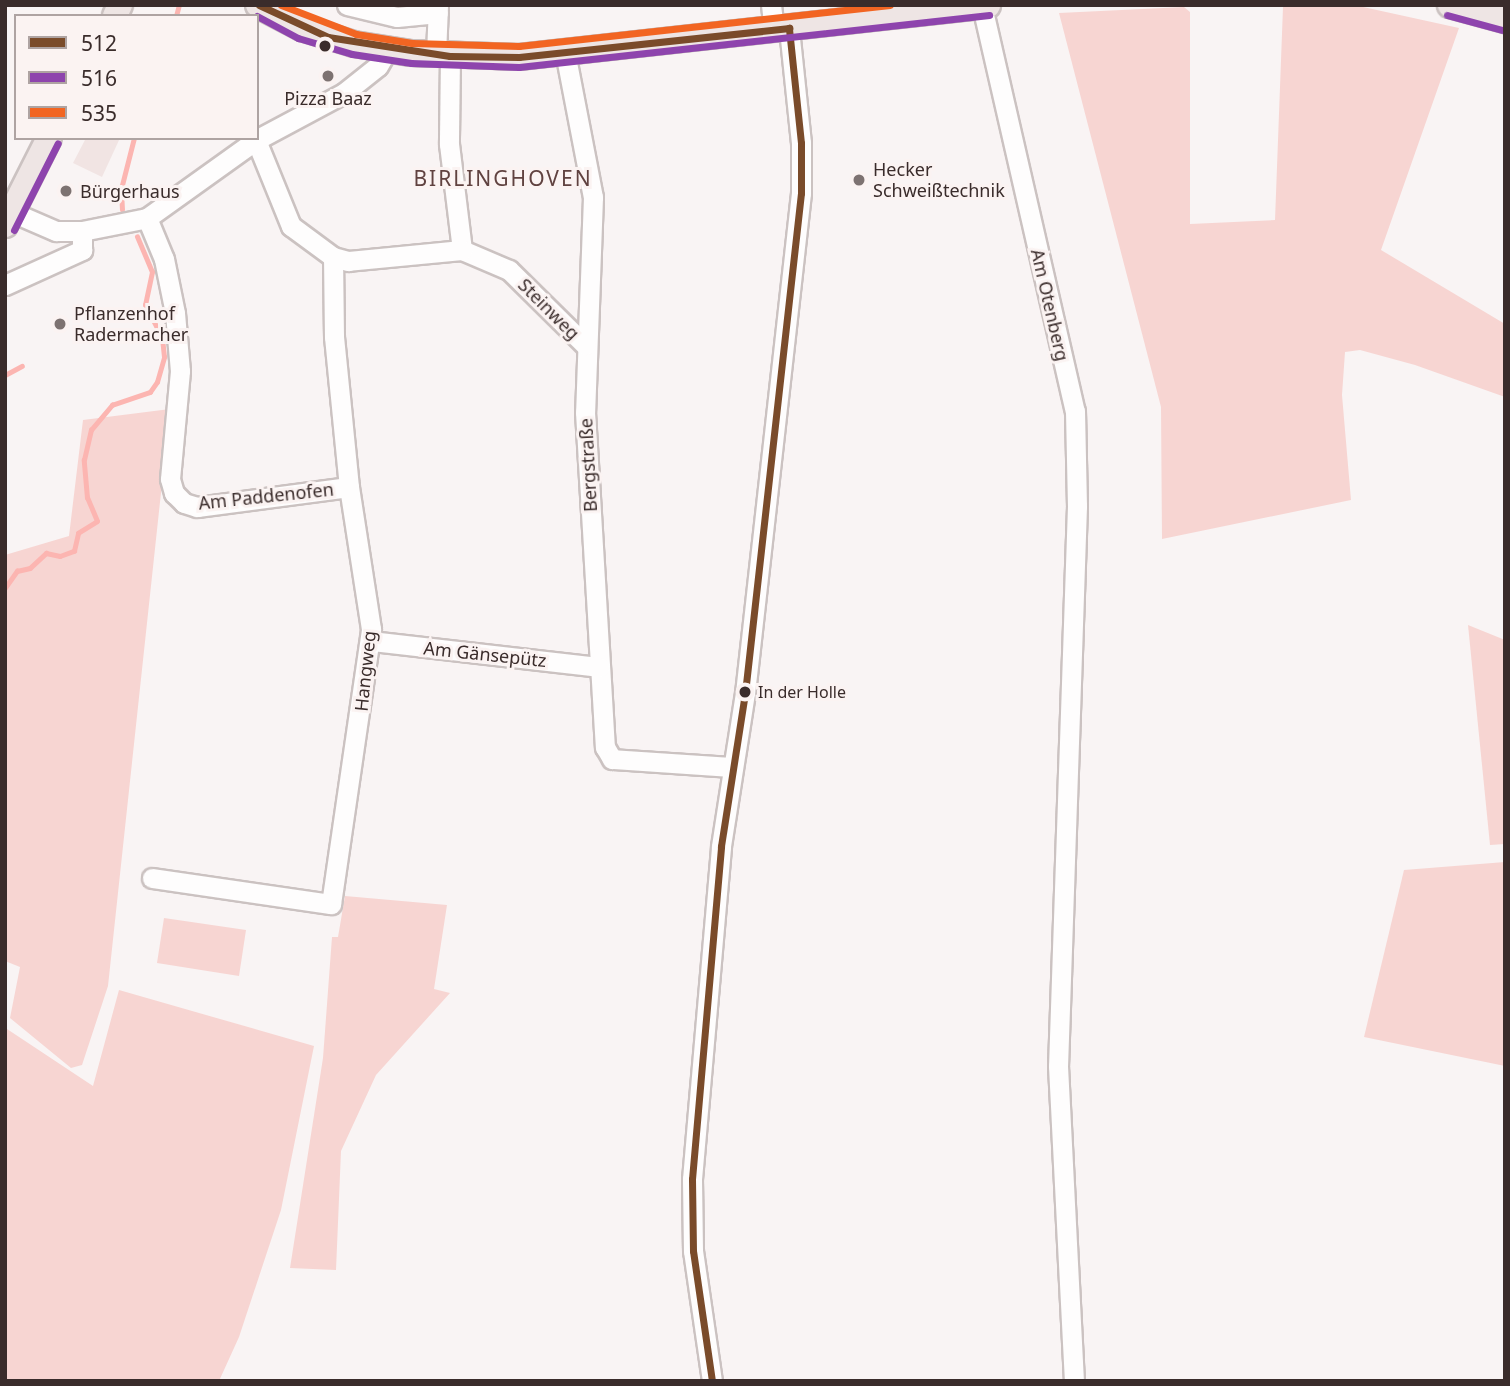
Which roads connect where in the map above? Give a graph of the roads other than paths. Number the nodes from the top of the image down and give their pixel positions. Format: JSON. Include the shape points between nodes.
{"nodes":[{"id":1,"x":258,"y":5,"type":"edge"},
{"id":2,"x":347,"y":5,"type":"edge"},
{"id":3,"x":1450,"y":5,"type":"edge"},
{"id":4,"x":985,"y":6,"type":"edge"},
{"id":5,"x":438,"y":9,"type":"edge"},
{"id":6,"x":1505,"y":20,"type":"edge"},
{"id":7,"x":778,"y":21,"type":"edge"},
{"id":8,"x":388,"y":49,"type":"junction"},
{"id":9,"x":565,"y":52,"type":"junction"},
{"id":10,"x":443,"y":56,"type":"junction"},
{"id":11,"x":259,"y":138,"type":"edge"},
{"id":12,"x":49,"y":140,"type":"edge"},
{"id":13,"x":256,"y":140,"type":"joint"},
{"id":14,"x":7,"y":216,"type":"edge"},
{"id":15,"x":146,"y":218,"type":"junction"},
{"id":16,"x":82,"y":231,"type":"junction"},
{"id":17,"x":462,"y":250,"type":"junction"},
{"id":18,"x":334,"y":257,"type":"junction"},
{"id":19,"x":5,"y":285,"type":"edge"},
{"id":20,"x":585,"y":345,"type":"junction"},
{"id":21,"x":349,"y":487,"type":"junction"},
{"id":22,"x":371,"y":641,"type":"junction"},
{"id":23,"x":600,"y":667,"type":"junction"},
{"id":24,"x":733,"y":766,"type":"junction"},
{"id":25,"x":152,"y":878,"type":"dead end"},
{"id":26,"x":712,"y":1381,"type":"edge"},
{"id":27,"x":1074,"y":1381,"type":"edge"}],
"edges":[{"from":1,"to":8,"type":"main road","via":[[328,37]]},
{"from":2,"to":5,"type":"street","via":[[397,17]]},
{"from":3,"to":6,"type":"main road"},
{"from":4,"to":7,"type":"main road"},
{"from":4,"to":27,"type":"street","name":"Am Otenberg","via":[[1075,411],[1058,1066]]},
{"from":5,"to":10,"type":"street"},
{"from":7,"to":9,"type":"main road"},
{"from":7,"to":24,"type":"street","via":[[801,143],[801,193]]},
{"from":8,"to":10,"type":"main road"},
{"from":8,"to":11,"type":"street","via":[[378,66],[344,93]]},
{"from":9,"to":10,"type":"main road"},
{"from":9,"to":20,"type":"street","name":"Bergstraße","via":[[593,188]]},
{"from":10,"to":17,"type":"street"},
{"from":12,"to":14,"type":"main road"},
{"from":13,"to":15,"type":"street"},
{"from":13,"to":18,"type":"street","via":[[291,226]]},
{"from":14,"to":16,"type":"street","via":[[56,231]]},
{"from":15,"to":16,"type":"street"},
{"from":15,"to":21,"type":"street","name":"Am Paddenofen","via":[[164,259],[175,313],[180,371],[170,479],[174,493],[197,507]]},
{"from":16,"to":19,"type":"street","via":[[82,250]]},
{"from":17,"to":18,"type":"street","via":[[348,261]]},
{"from":17,"to":20,"type":"street","name":"Steinweg","via":[[509,270]]},
{"from":18,"to":21,"type":"street","name":"Hangweg","via":[[334,337]]},
{"from":20,"to":23,"type":"street","name":"Bergstraße"},
{"from":21,"to":22,"type":"street","name":"Hangweg"},
{"from":22,"to":23,"type":"street","name":"Am Gänsepütz"},
{"from":22,"to":25,"type":"street","name":"Hangweg","via":[[331,904]]},
{"from":23,"to":24,"type":"street","name":"Bergstraße","via":[[605,747],[612,759]]},
{"from":24,"to":26,"type":"street","via":[[721,845],[690,1215]]}]}
